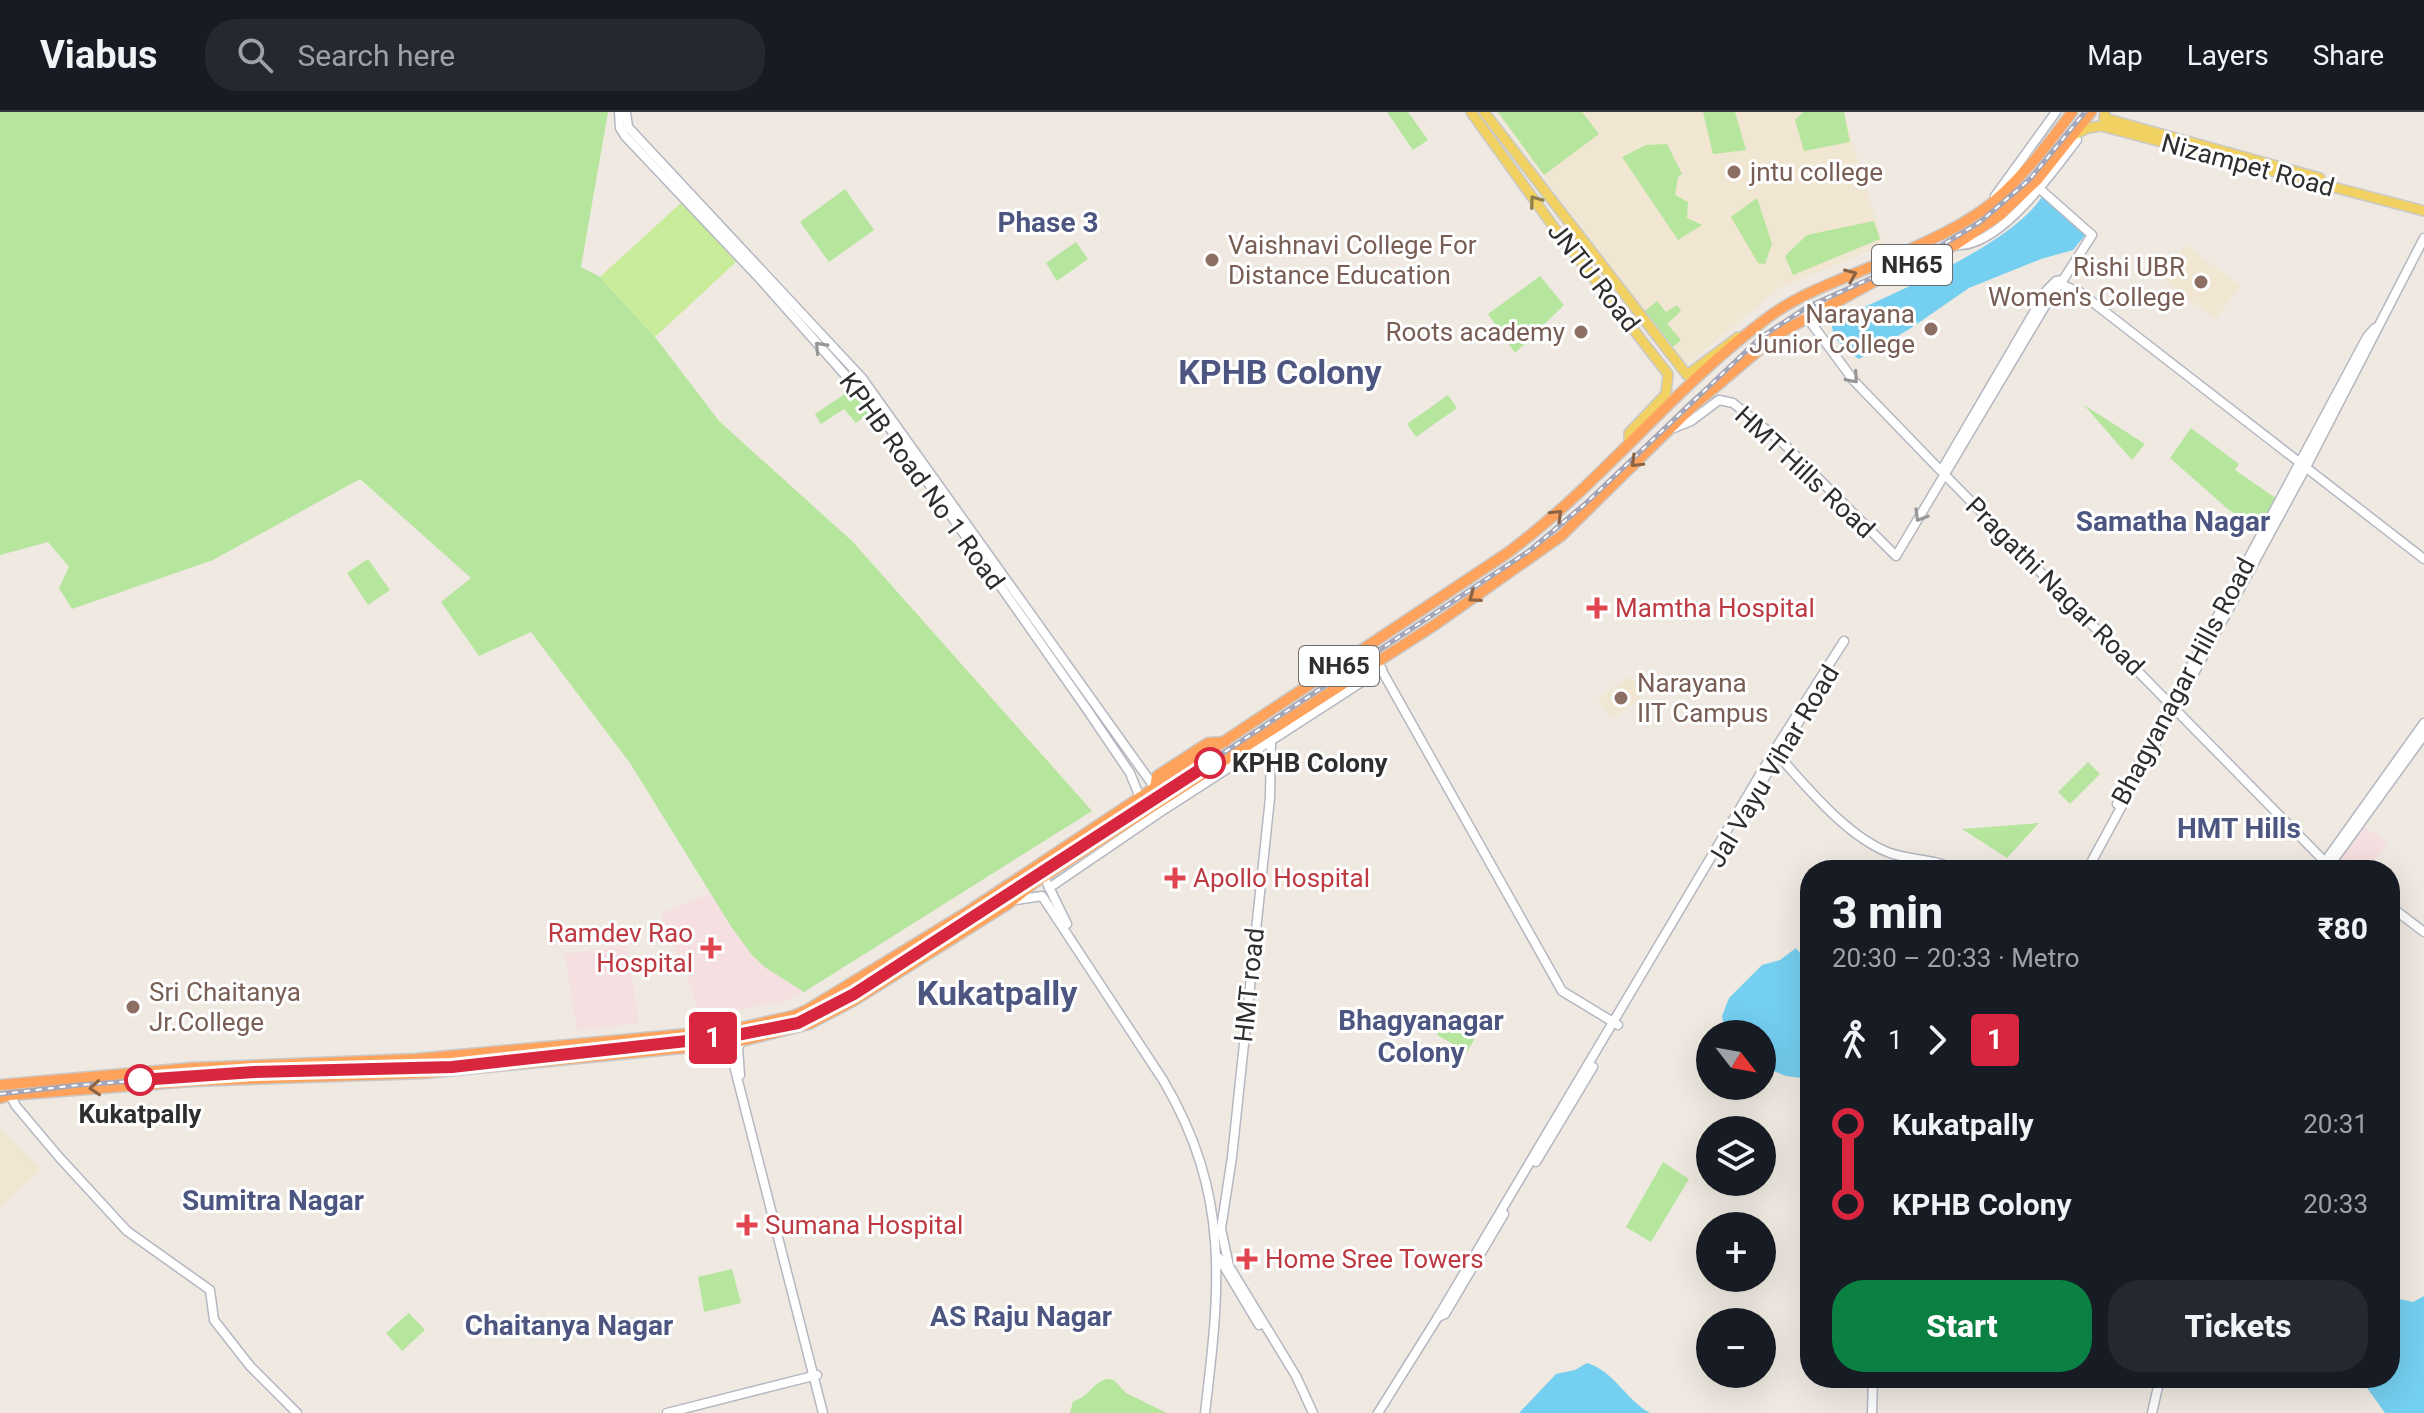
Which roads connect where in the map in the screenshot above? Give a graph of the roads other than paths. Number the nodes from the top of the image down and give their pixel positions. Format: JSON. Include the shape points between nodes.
{"nodes":[{"id":1,"x":1471,"y":112,"type":"edge"},
{"id":2,"x":1484,"y":112,"type":"edge"},
{"id":3,"x":2056,"y":112,"type":"edge"},
{"id":4,"x":2072,"y":112,"type":"edge"},
{"id":5,"x":622,"y":113,"type":"edge"},
{"id":6,"x":2090,"y":113,"type":"edge"},
{"id":7,"x":2105,"y":114,"type":"edge"},
{"id":8,"x":2072,"y":136,"type":"junction"},
{"id":9,"x":2040,"y":189,"type":"junction"},
{"id":10,"x":2424,"y":205,"type":"edge"},
{"id":11,"x":1987,"y":206,"type":"junction"},
{"id":12,"x":2424,"y":211,"type":"edge"},
{"id":13,"x":2424,"y":238,"type":"edge"},
{"id":14,"x":1955,"y":245,"type":"junction"},
{"id":15,"x":1897,"y":255,"type":"junction"},
{"id":16,"x":1881,"y":262,"type":"junction"},
{"id":17,"x":1902,"y":269,"type":"junction"},
{"id":18,"x":1884,"y":276,"type":"junction"},
{"id":19,"x":2063,"y":280,"type":"junction"},
{"id":20,"x":2079,"y":292,"type":"junction"},
{"id":21,"x":1622,"y":294,"type":"junction"},
{"id":22,"x":1612,"y":301,"type":"junction"},
{"id":23,"x":1806,"y":316,"type":"junction"},
{"id":24,"x":1744,"y":336,"type":"junction"},
{"id":25,"x":1677,"y":362,"type":"junction"},
{"id":26,"x":1668,"y":374,"type":"junction"},
{"id":27,"x":1669,"y":429,"type":"junction"},
{"id":28,"x":1629,"y":444,"type":"junction"},
{"id":29,"x":2304,"y":464,"type":"junction"},
{"id":30,"x":1944,"y":472,"type":"junction"},
{"id":31,"x":1506,"y":554,"type":"junction"},
{"id":32,"x":2424,"y":559,"type":"edge"},
{"id":33,"x":1494,"y":562,"type":"junction"},
{"id":34,"x":1518,"y":565,"type":"junction"},
{"id":35,"x":1501,"y":578,"type":"junction"},
{"id":36,"x":1379,"y":666,"type":"junction"},
{"id":37,"x":2173,"y":706,"type":"junction"},
{"id":38,"x":2424,"y":723,"type":"edge"},
{"id":39,"x":2424,"y":735,"type":"edge"},
{"id":40,"x":1271,"y":740,"type":"junction"},
{"id":41,"x":1776,"y":753,"type":"junction"},
{"id":42,"x":1154,"y":781,"type":"junction"},
{"id":43,"x":1140,"y":798,"type":"junction"},
{"id":44,"x":1138,"y":816,"type":"junction"},
{"id":45,"x":1151,"y":818,"type":"junction"},
{"id":46,"x":1933,"y":860,"type":"edge"},
{"id":47,"x":2089,"y":860,"type":"edge"},
{"id":48,"x":2322,"y":860,"type":"edge"},
{"id":49,"x":2331,"y":860,"type":"edge"},
{"id":50,"x":2331,"y":860,"type":"edge"},
{"id":51,"x":1043,"y":882,"type":"junction"},
{"id":52,"x":1008,"y":904,"type":"junction"},
{"id":53,"x":2400,"y":916,"type":"edge"},
{"id":54,"x":2424,"y":934,"type":"edge"},
{"id":55,"x":899,"y":954,"type":"junction"},
{"id":56,"x":878,"y":966,"type":"junction"},
{"id":57,"x":907,"y":967,"type":"junction"},
{"id":58,"x":886,"y":980,"type":"junction"},
{"id":59,"x":1616,"y":1023,"type":"junction"},
{"id":60,"x":742,"y":1040,"type":"junction"},
{"id":61,"x":682,"y":1047,"type":"junction"},
{"id":62,"x":425,"y":1058,"type":"junction"},
{"id":63,"x":424,"y":1073,"type":"junction"},
{"id":64,"x":0,"y":1085,"type":"edge"},
{"id":65,"x":5,"y":1096,"type":"edge"},
{"id":66,"x":1221,"y":1234,"type":"junction"},
{"id":67,"x":1218,"y":1257,"type":"junction"},
{"id":68,"x":815,"y":1375,"type":"junction"},
{"id":69,"x":1873,"y":1388,"type":"edge"},
{"id":70,"x":2158,"y":1388,"type":"edge"},
{"id":71,"x":297,"y":1413,"type":"edge"},
{"id":72,"x":667,"y":1413,"type":"edge"},
{"id":73,"x":825,"y":1413,"type":"edge"},
{"id":74,"x":1205,"y":1413,"type":"edge"},
{"id":75,"x":1311,"y":1413,"type":"edge"},
{"id":76,"x":1378,"y":1413,"type":"edge"},
{"id":77,"x":1872,"y":1413,"type":"edge"},
{"id":78,"x":2152,"y":1413,"type":"edge"}],
"edges":[{"from":22,"to":1,"type":"main road","name":"JNTU Road","one_way":true},
{"from":2,"to":21,"type":"main road","name":"JNTU Road"},
{"from":3,"to":11,"type":"street"},
{"from":4,"to":11,"type":"highway","number":"NH65"},
{"from":5,"to":42,"type":"street","name":"KPHB Road No 1 Road","via":[[628,127],[862,378],[1138,767]]},
{"from":43,"to":5,"type":"street","name":"KPHB Road No 1 Road","one_way":true,"via":[[1130,773],[1086,708],[879,413],[625,136]]},
{"from":6,"to":8,"type":"highway","number":"NH65"},
{"from":7,"to":10,"type":"main road","name":"Nizampet Road"},
{"from":8,"to":9,"type":"street","via":[[2077,140]]},
{"from":8,"to":12,"type":"main road","name":"Nizampet Road","via":[[2101,126]]},
{"from":8,"to":14,"type":"highway","number":"NH65","via":[[2000,215]]},
{"from":9,"to":14,"type":"street","via":[[1981,240]]},
{"from":9,"to":19,"type":"street","via":[[2092,232]]},
{"from":11,"to":15,"type":"highway","number":"NH65"},
{"from":13,"to":29,"type":"street","name":"Bhagyanagar Hills Road"},
{"from":14,"to":17,"type":"highway","number":"NH65"},
{"from":15,"to":16,"type":"highway","number":"NH65"},
{"from":15,"to":17,"type":"highway","via":[[1895,262]]},
{"from":16,"to":18,"type":"highway","via":[[1888,269]]},
{"from":24,"to":16,"type":"highway","number":"NH65","one_way":true,"via":[[1796,299]]},
{"from":17,"to":18,"type":"highway","number":"NH65"},
{"from":18,"to":23,"type":"highway","number":"NH65"},
{"from":19,"to":20,"type":"street"},
{"from":19,"to":30,"type":"street","via":[[2051,285]]},
{"from":20,"to":29,"type":"street"},
{"from":20,"to":30,"type":"street","via":[[2060,284],[2054,291]]},
{"from":21,"to":22,"type":"main road"},
{"from":21,"to":25,"type":"main road","name":"JNTU Road"},
{"from":22,"to":26,"type":"main road","name":"JNTU Road"},
{"from":23,"to":27,"type":"highway","number":"NH65"},
{"from":23,"to":30,"type":"street","name":"Pragathi Nagar Road","one_way":true,"via":[[1854,381]]},
{"from":24,"to":25,"type":"main road","via":[[1687,375]]},
{"from":24,"to":28,"type":"highway","number":"NH65"},
{"from":25,"to":26,"type":"main road","via":[[1675,372]]},
{"from":26,"to":28,"type":"main road","via":[[1666,394],[1629,433]]},
{"from":30,"to":27,"type":"street","name":"HMT Hills Road","one_way":true,"via":[[1896,556],[1784,444],[1733,403],[1719,400],[1691,421]]},
{"from":27,"to":34,"type":"highway","number":"NH65","one_way":true,"via":[[1561,536]]},
{"from":31,"to":28,"type":"highway","number":"NH65","one_way":true,"via":[[1552,521]]},
{"from":29,"to":32,"type":"street"},
{"from":29,"to":37,"type":"street","name":"Bhagyanagar Hills Road"},
{"from":30,"to":37,"type":"street","name":"Pragathi Nagar Road"},
{"from":31,"to":33,"type":"highway","number":"NH65"},
{"from":31,"to":34,"type":"highway"},
{"from":33,"to":35,"type":"highway"},
{"from":33,"to":42,"type":"highway","number":"NH65","via":[[1227,742]]},
{"from":34,"to":35,"type":"highway","number":"NH65"},
{"from":35,"to":36,"type":"highway","number":"NH65","one_way":true},
{"from":36,"to":40,"type":"street"},
{"from":36,"to":44,"type":"highway","number":"NH65"},
{"from":36,"to":59,"type":"street","via":[[1562,991]]},
{"from":37,"to":47,"type":"street","name":"Bhagyanagar Hills Road"},
{"from":37,"to":48,"type":"street","name":"Pragathi Nagar Road"},
{"from":38,"to":49,"type":"street"},
{"from":39,"to":50,"type":"street"},
{"from":40,"to":45,"type":"street"},
{"from":40,"to":66,"type":"street","name":"HMT road","via":[[1270,798]]},
{"from":41,"to":41,"type":"street","name":"Jal Vayu Vihar Road","via":[[1844,641],[1843,649]]},
{"from":41,"to":46,"type":"street","via":[[1827,811],[1881,849]]},
{"from":41,"to":59,"type":"street","name":"Jal Vayu Vihar Road"},
{"from":42,"to":43,"type":"highway","number":"NH65"},
{"from":43,"to":55,"type":"highway","number":"NH65"},
{"from":44,"to":45,"type":"highway"},
{"from":44,"to":51,"type":"highway","number":"NH65"},
{"from":45,"to":51,"type":"street"},
{"from":51,"to":52,"type":"highway","number":"NH65"},
{"from":51,"to":66,"type":"street","via":[[1091,969],[1179,1099],[1203,1157]]},
{"from":52,"to":57,"type":"highway","number":"NH65"},
{"from":52,"to":67,"type":"street","via":[[1042,896],[1176,1102],[1204,1177]]},
{"from":53,"to":54,"type":"street"},
{"from":55,"to":56,"type":"highway","number":"NH65"},
{"from":55,"to":57,"type":"highway"},
{"from":56,"to":58,"type":"highway"},
{"from":56,"to":62,"type":"highway","number":"NH65","via":[[807,1010],[731,1030]]},
{"from":57,"to":58,"type":"highway","number":"NH65"},
{"from":58,"to":60,"type":"highway","number":"NH65","via":[[809,1024]]},
{"from":59,"to":76,"type":"street","name":"Jal Vayu Vihar Road"},
{"from":60,"to":61,"type":"highway","number":"NH65"},
{"from":60,"to":68,"type":"street","via":[[741,1081]]},
{"from":61,"to":63,"type":"highway","number":"NH65"},
{"from":61,"to":68,"type":"street","via":[[730,1050]]},
{"from":62,"to":63,"type":"highway"},
{"from":62,"to":64,"type":"highway","number":"NH65","via":[[162,1070]]},
{"from":63,"to":65,"type":"highway","number":"NH65","one_way":true,"via":[[192,1081]]},
{"from":65,"to":71,"type":"street","via":[[127,1231],[210,1290],[214,1320]]},
{"from":66,"to":75,"type":"street","via":[[1229,1266],[1296,1376]]},
{"from":67,"to":74,"type":"street"},
{"from":67,"to":75,"type":"street"},
{"from":68,"to":72,"type":"street"},
{"from":68,"to":73,"type":"street"},
{"from":69,"to":77,"type":"street"},
{"from":70,"to":78,"type":"street"}]}
